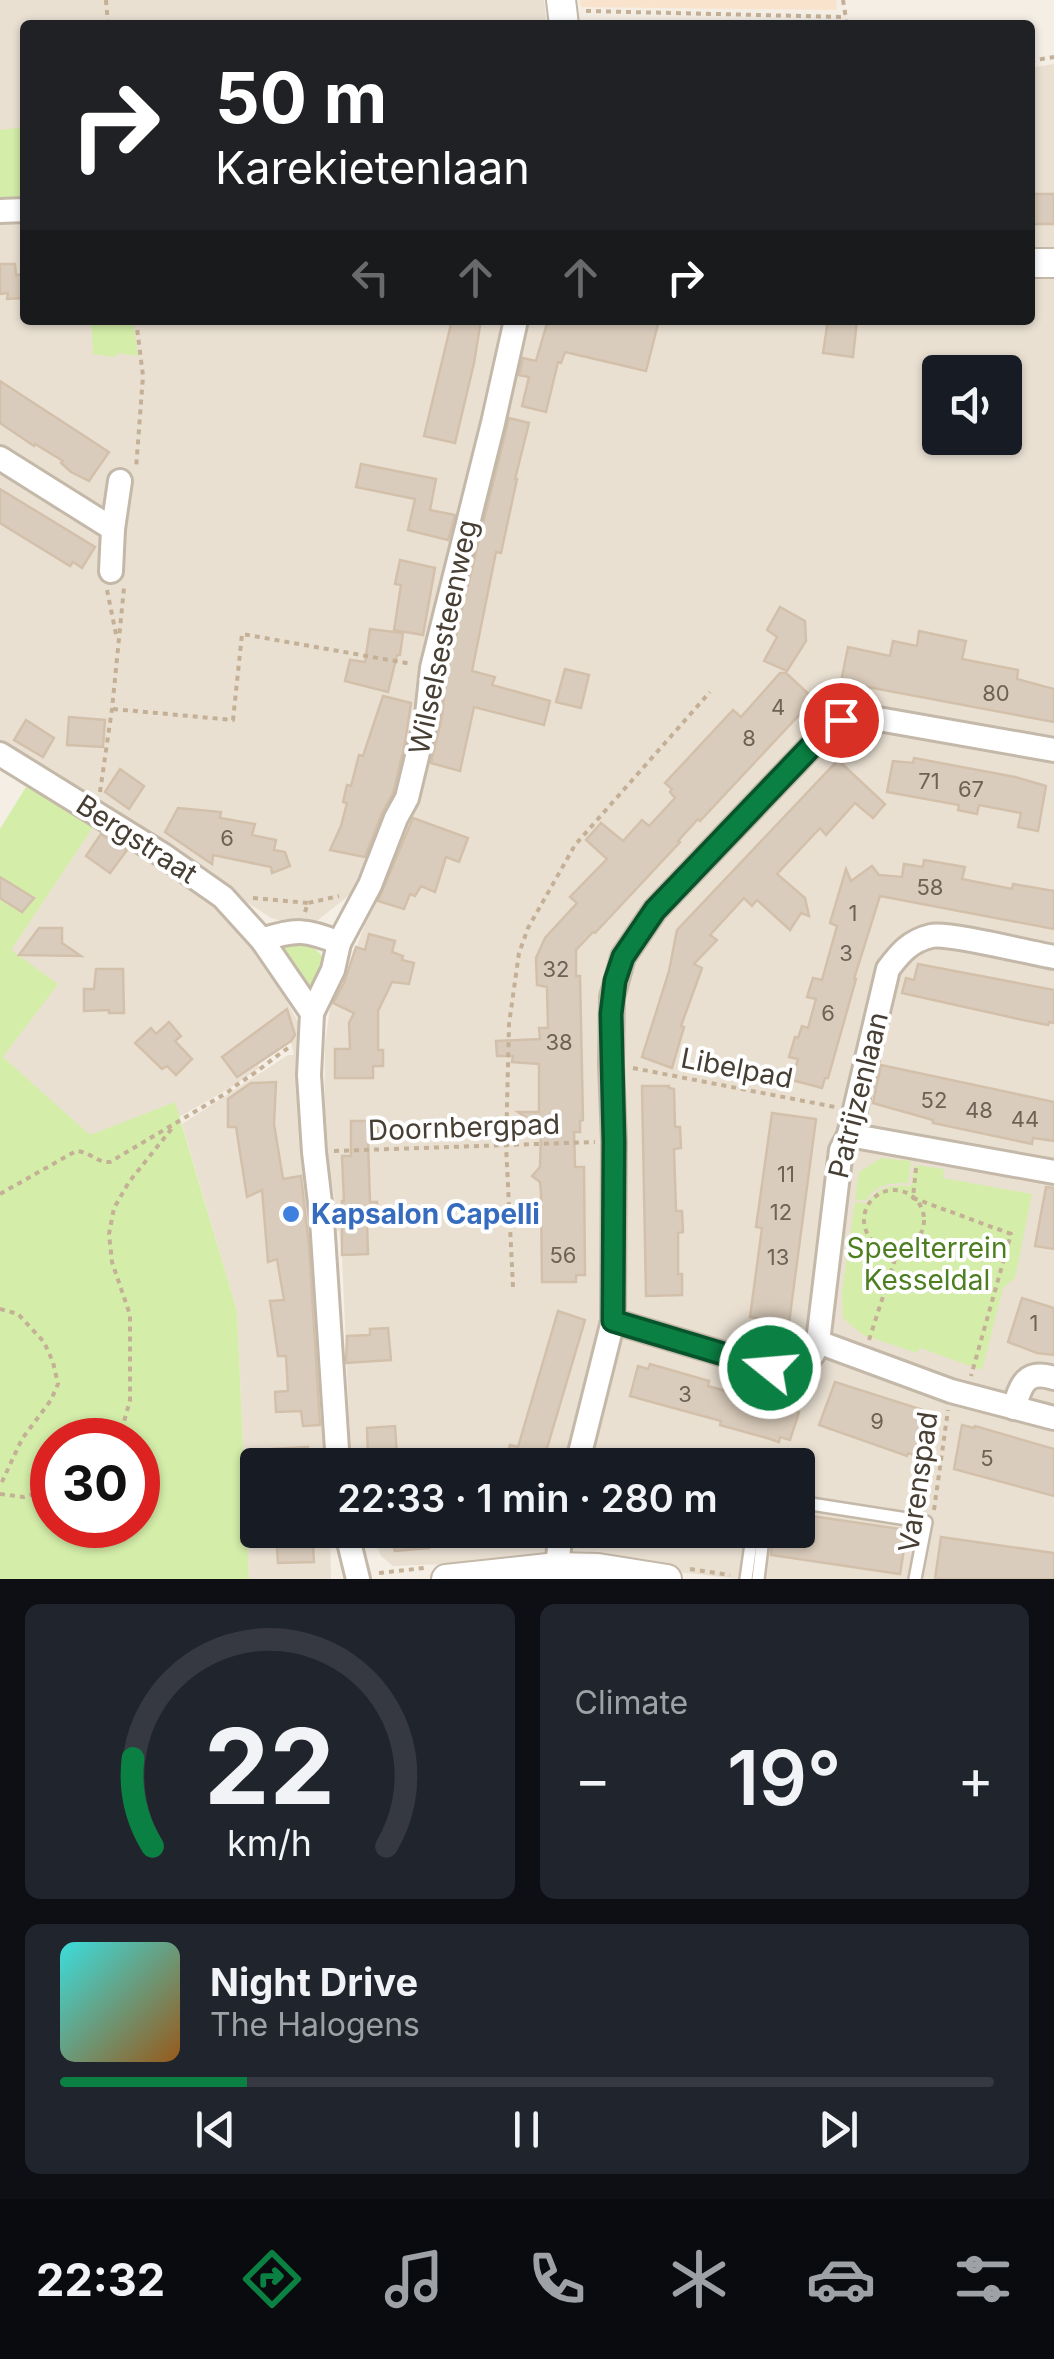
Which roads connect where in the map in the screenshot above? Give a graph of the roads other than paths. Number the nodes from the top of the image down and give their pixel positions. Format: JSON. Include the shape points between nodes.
{"nodes":[{"id":1,"x":515,"y":325,"type":"edge"},
{"id":2,"x":0,"y":458,"type":"edge"},
{"id":3,"x":120,"y":482,"type":"dead end"},
{"id":4,"x":113,"y":529,"type":"junction"},
{"id":5,"x":109,"y":580,"type":"road end"},
{"id":6,"x":1054,"y":750,"type":"edge"},
{"id":7,"x":0,"y":754,"type":"edge"},
{"id":8,"x":262,"y":940,"type":"junction"},
{"id":9,"x":340,"y":943,"type":"junction"},
{"id":10,"x":1054,"y":958,"type":"edge"},
{"id":11,"x":312,"y":1014,"type":"junction"},
{"id":12,"x":850,"y":1136,"type":"junction"},
{"id":13,"x":1054,"y":1172,"type":"edge"},
{"id":14,"x":613,"y":1321,"type":"junction"},
{"id":15,"x":818,"y":1342,"type":"junction"},
{"id":16,"x":1054,"y":1378,"type":"edge"},
{"id":17,"x":1014,"y":1408,"type":"junction"},
{"id":18,"x":1054,"y":1418,"type":"edge"},
{"id":19,"x":337,"y":1448,"type":"edge"},
{"id":20,"x":581,"y":1448,"type":"edge"},
{"id":21,"x":815,"y":1505,"type":"edge"},
{"id":22,"x":350,"y":1548,"type":"edge"},
{"id":23,"x":559,"y":1548,"type":"edge"},
{"id":24,"x":750,"y":1548,"type":"edge"},
{"id":25,"x":762,"y":1548,"type":"edge"},
{"id":26,"x":557,"y":1567,"type":"junction"},
{"id":27,"x":586,"y":1573,"type":"edge"},
{"id":28,"x":358,"y":1579,"type":"edge"},
{"id":29,"x":446,"y":1579,"type":"edge"},
{"id":30,"x":667,"y":1579,"type":"edge"},
{"id":31,"x":746,"y":1579,"type":"edge"},
{"id":32,"x":758,"y":1579,"type":"edge"},
{"id":33,"x":915,"y":1579,"type":"edge"}],
"edges":[{"from":1,"to":9,"type":"street","name":"Wilselsesteenweg","via":[[407,798]]},
{"from":2,"to":4,"type":"street"},
{"from":3,"to":4,"type":"street"},
{"from":4,"to":5,"type":"street"},
{"from":6,"to":14,"type":"street","via":[[868,717],[841,720],[655,910],[623,957],[611,1014]]},
{"from":7,"to":8,"type":"street","name":"Bergstraat","via":[[204,882]]},
{"from":8,"to":9,"type":"street","via":[[316,932]]},
{"from":8,"to":11,"type":"street"},
{"from":9,"to":11,"type":"street","name":"Wilselsesteenweg"},
{"from":10,"to":12,"type":"street","name":"Patrijzenlaan","via":[[936,934],[901,952],[888,969]]},
{"from":11,"to":19,"type":"street","name":"Wilselsesteenweg","via":[[314,1152]]},
{"from":12,"to":13,"type":"street"},
{"from":12,"to":15,"type":"street","name":"Patrijzenlaan","via":[[840,1150]]},
{"from":14,"to":15,"type":"street","via":[[780,1371],[800,1370]]},
{"from":14,"to":20,"type":"street"},
{"from":15,"to":17,"type":"street"},
{"from":16,"to":17,"type":"street","via":[[1026,1379]]},
{"from":17,"to":18,"type":"street"},
{"from":21,"to":33,"type":"lane","via":[[926,1522]]},
{"from":22,"to":28,"type":"street"},
{"from":23,"to":26,"type":"street"},
{"from":24,"to":31,"type":"lane"},
{"from":25,"to":32,"type":"lane"},
{"from":26,"to":27,"type":"street"},
{"from":26,"to":29,"type":"street"},
{"from":27,"to":30,"type":"street"}]}
